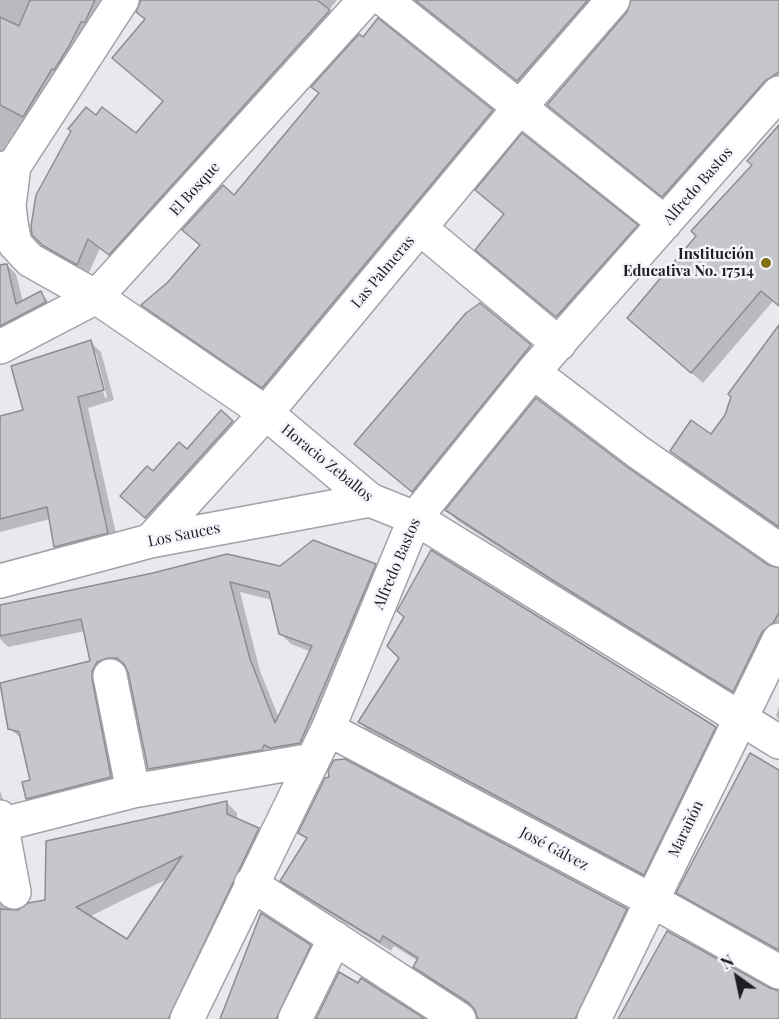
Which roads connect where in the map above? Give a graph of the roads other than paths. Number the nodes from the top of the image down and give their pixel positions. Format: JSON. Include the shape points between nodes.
{"nodes":[{"id":1,"x":365,"y":0,"type":"edge"},
{"id":2,"x":385,"y":0,"type":"edge"},
{"id":3,"x":613,"y":0,"type":"edge"},
{"id":4,"x":118,"y":1,"type":"edge"},
{"id":5,"x":779,"y":93,"type":"edge"},
{"id":6,"x":520,"y":107,"type":"junction"},
{"id":7,"x":7,"y":168,"type":"edge"},
{"id":8,"x":665,"y":223,"type":"junction"},
{"id":9,"x":420,"y":228,"type":"junction"},
{"id":10,"x":96,"y":297,"type":"junction"},
{"id":11,"x":559,"y":344,"type":"junction"},
{"id":12,"x":0,"y":347,"type":"edge"},
{"id":13,"x":533,"y":372,"type":"junction"},
{"id":14,"x":266,"y":413,"type":"junction"},
{"id":15,"x":370,"y":500,"type":"junction"},
{"id":16,"x":415,"y":518,"type":"junction"},
{"id":17,"x":150,"y":541,"type":"junction"},
{"id":18,"x":779,"y":550,"type":"edge"},
{"id":19,"x":0,"y":581,"type":"edge"},
{"id":20,"x":779,"y":640,"type":"edge"},
{"id":21,"x":110,"y":676,"type":"dead end"},
{"id":22,"x":741,"y":717,"type":"junction"},
{"id":23,"x":328,"y":729,"type":"junction"},
{"id":24,"x":779,"y":742,"type":"edge"},
{"id":25,"x":313,"y":760,"type":"junction"},
{"id":26,"x":133,"y":791,"type":"junction"},
{"id":27,"x":0,"y":822,"type":"edge"},
{"id":28,"x":251,"y":884,"type":"junction"},
{"id":29,"x":14,"y":892,"type":"dead end"},
{"id":30,"x":651,"y":900,"type":"junction"},
{"id":31,"x":335,"y":938,"type":"junction"},
{"id":32,"x":779,"y":972,"type":"edge"},
{"id":33,"x":187,"y":1019,"type":"edge"},
{"id":34,"x":295,"y":1019,"type":"edge"},
{"id":35,"x":459,"y":1019,"type":"edge"},
{"id":36,"x":594,"y":1019,"type":"edge"}],
"edges":[{"from":1,"to":10,"type":"street","name":"El Bosque"},
{"from":2,"to":6,"type":"street"},
{"from":3,"to":6,"type":"street","name":"Las Palmeras"},
{"from":4,"to":7,"type":"street"},
{"from":5,"to":8,"type":"street","name":"Alfredo Bastos"},
{"from":6,"to":8,"type":"street"},
{"from":6,"to":9,"type":"street","name":"Las Palmeras"},
{"from":7,"to":10,"type":"street","name":"Horacio Zeballos","via":[[15,244],[30,260]]},
{"from":8,"to":11,"type":"street","name":"Alfredo Bastos"},
{"from":9,"to":11,"type":"street"},
{"from":9,"to":14,"type":"street","name":"Las Palmeras"},
{"from":10,"to":12,"type":"street","name":"El Bosque"},
{"from":10,"to":14,"type":"street","name":"Horacio Zeballos"},
{"from":11,"to":13,"type":"street","name":"Alfredo Bastos"},
{"from":13,"to":16,"type":"street","name":"Alfredo Bastos"},
{"from":13,"to":18,"type":"street","via":[[638,452]]},
{"from":14,"to":15,"type":"street","name":"Horacio Zeballos"},
{"from":14,"to":17,"type":"street","name":"Las Palmeras"},
{"from":15,"to":16,"type":"street","name":"Horacio Zeballos"},
{"from":15,"to":17,"type":"street","name":"Los Sauces"},
{"from":16,"to":22,"type":"street","name":"Horacio Zeballos"},
{"from":16,"to":23,"type":"street","name":"Alfredo Bastos"},
{"from":17,"to":19,"type":"street","name":"Los Sauces"},
{"from":20,"to":22,"type":"street","name":"Marañón"},
{"from":21,"to":26,"type":"street"},
{"from":22,"to":24,"type":"street","name":"Horacio Zeballos"},
{"from":22,"to":30,"type":"street","name":"Marañón"},
{"from":23,"to":25,"type":"street","name":"Alfredo Bastos"},
{"from":23,"to":30,"type":"street","name":"José Gálvez"},
{"from":25,"to":26,"type":"street"},
{"from":25,"to":28,"type":"street","name":"Alfredo Bastos"},
{"from":26,"to":27,"type":"street"},
{"from":27,"to":29,"type":"street"},
{"from":28,"to":31,"type":"street"},
{"from":28,"to":33,"type":"street","name":"Alfredo Bastos"},
{"from":30,"to":32,"type":"street","name":"José Gálvez"},
{"from":30,"to":36,"type":"street","name":"Marañón"},
{"from":31,"to":34,"type":"street"},
{"from":31,"to":35,"type":"street"}]}
